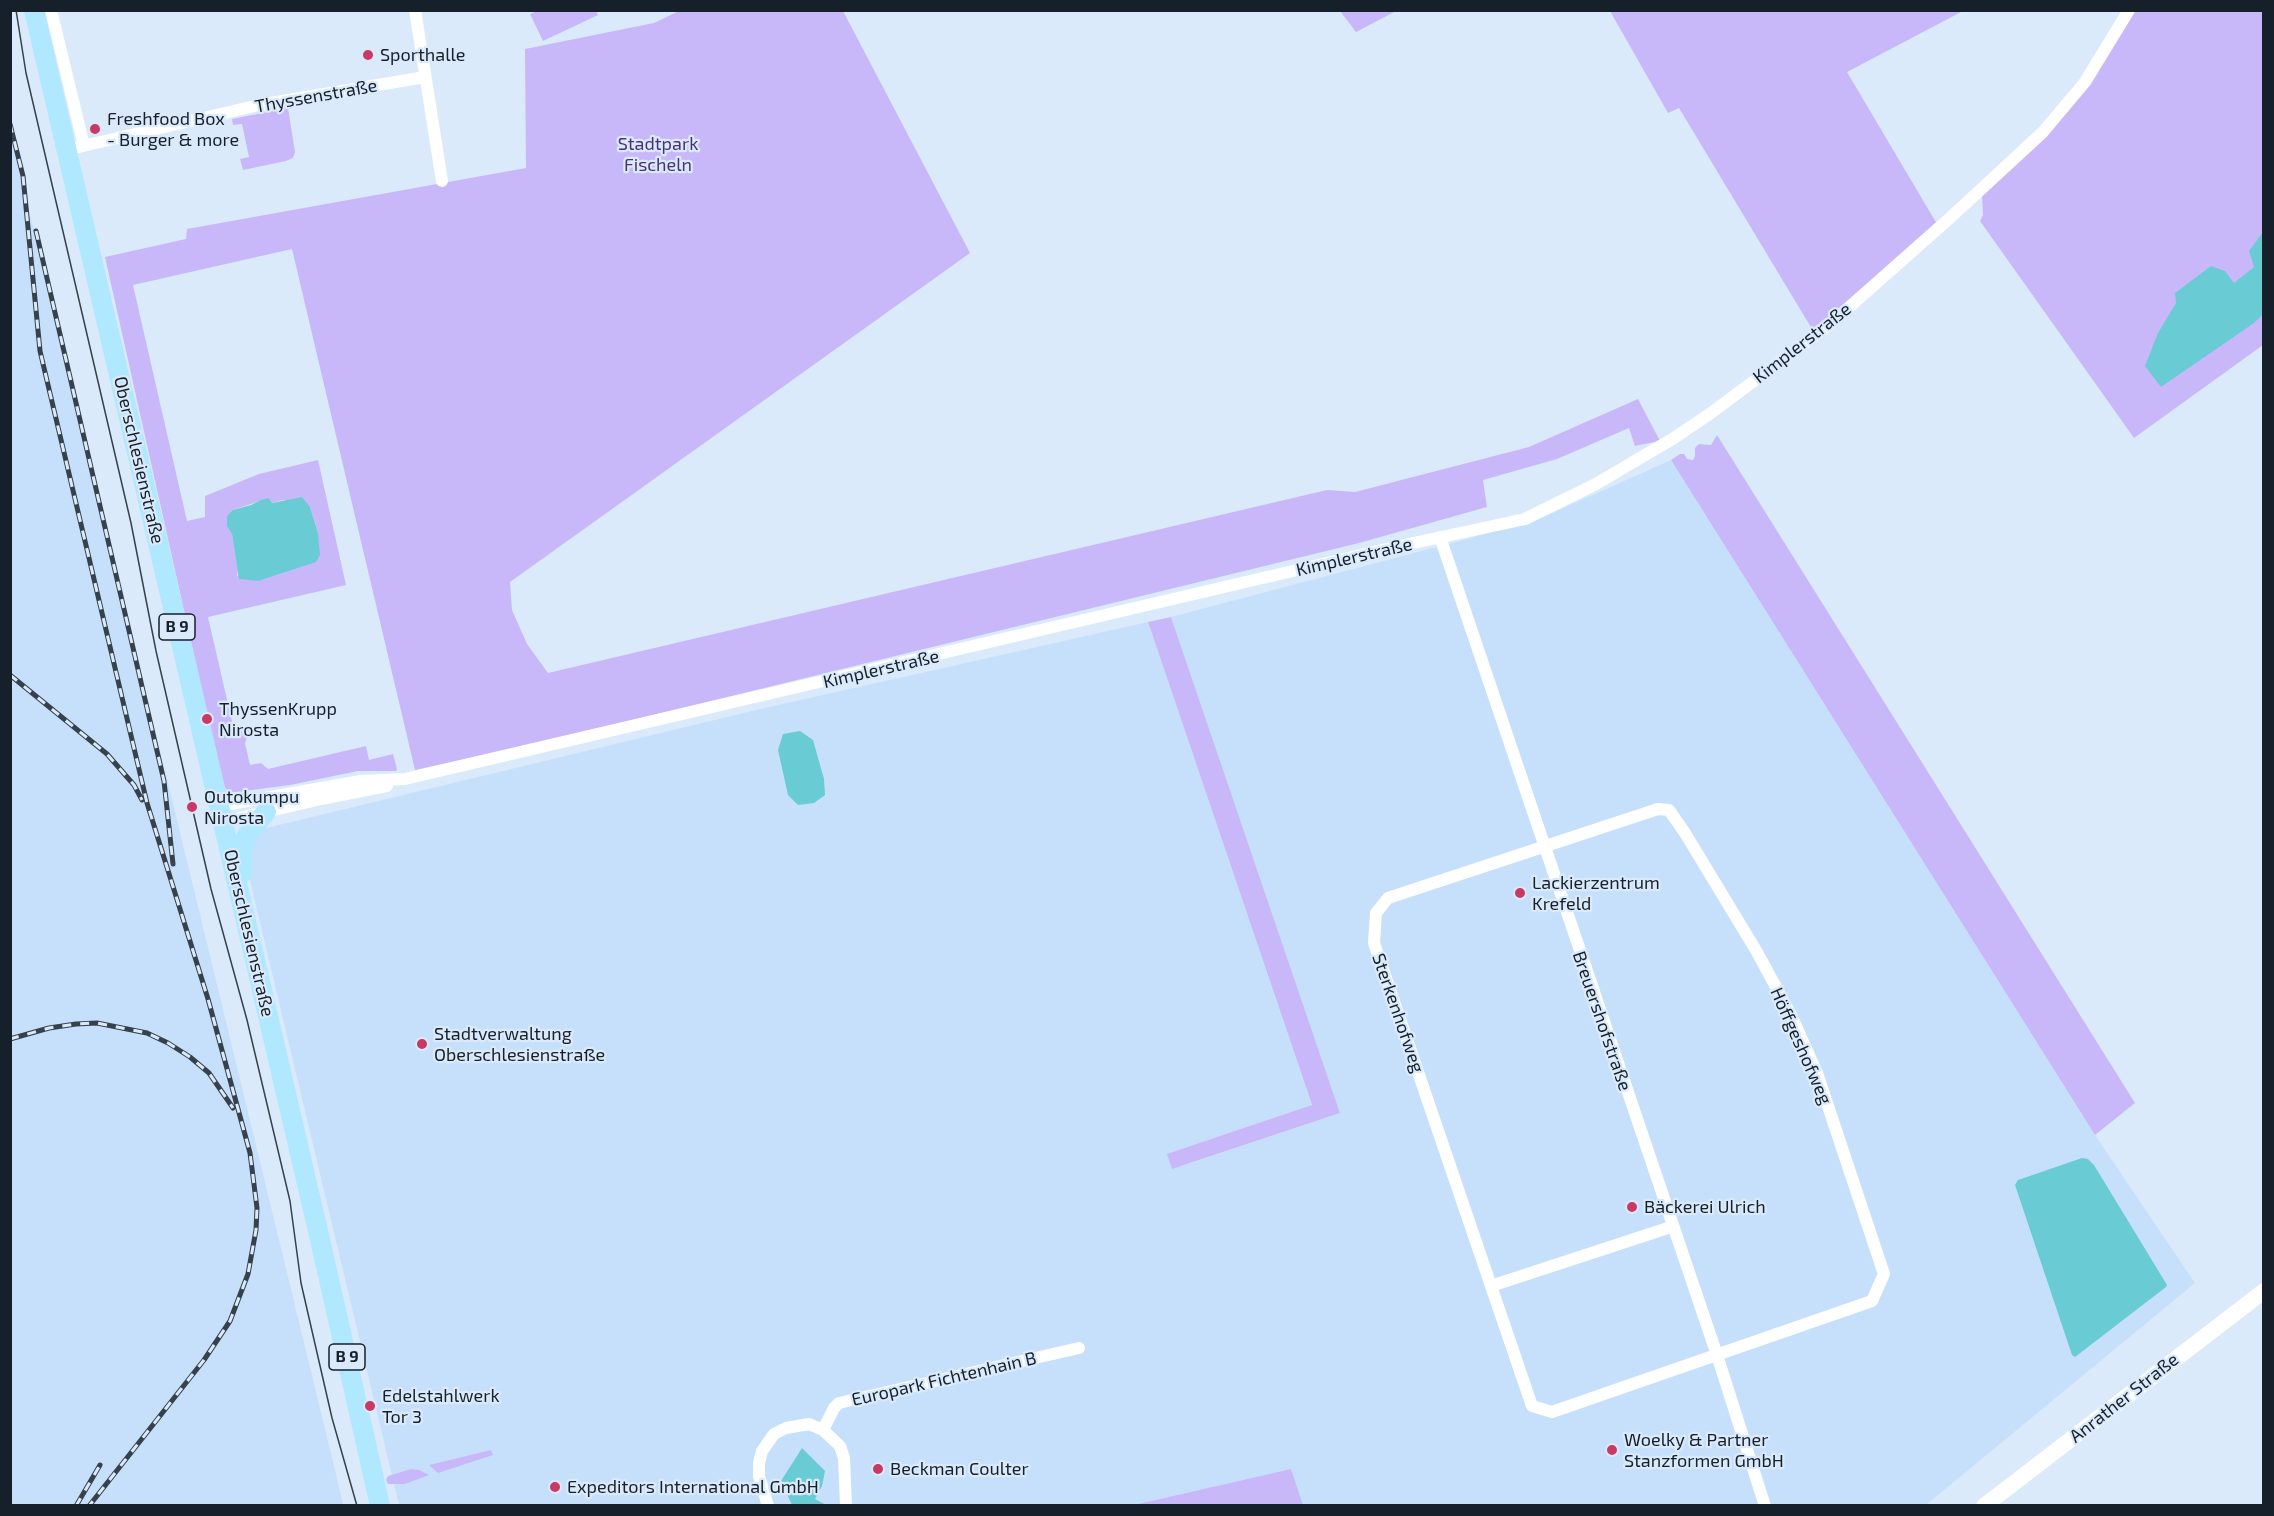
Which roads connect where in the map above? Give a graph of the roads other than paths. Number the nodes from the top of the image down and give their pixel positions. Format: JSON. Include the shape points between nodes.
{"nodes":[{"id":1,"x":34,"y":10,"type":"edge"},
{"id":2,"x":51,"y":10,"type":"edge"},
{"id":3,"x":415,"y":10,"type":"edge"},
{"id":4,"x":2128,"y":10,"type":"edge"},
{"id":5,"x":425,"y":77,"type":"junction"},
{"id":6,"x":75,"y":148,"type":"junction"},
{"id":7,"x":442,"y":181,"type":"dead end"},
{"id":8,"x":1440,"y":537,"type":"junction"},
{"id":9,"x":405,"y":779,"type":"junction"},
{"id":10,"x":266,"y":812,"type":"junction"},
{"id":11,"x":221,"y":814,"type":"junction"},
{"id":12,"x":1544,"y":847,"type":"junction"},
{"id":13,"x":241,"y":900,"type":"junction"},
{"id":14,"x":1671,"y":1227,"type":"junction"},
{"id":15,"x":1491,"y":1286,"type":"junction"},
{"id":16,"x":2264,"y":1291,"type":"edge"},
{"id":17,"x":1079,"y":1348,"type":"dead end"},
{"id":18,"x":1717,"y":1355,"type":"junction"},
{"id":19,"x":823,"y":1430,"type":"junction"},
{"id":20,"x":380,"y":1506,"type":"edge"},
{"id":21,"x":768,"y":1506,"type":"edge"},
{"id":22,"x":846,"y":1506,"type":"edge"},
{"id":23,"x":1765,"y":1506,"type":"edge"},
{"id":24,"x":1984,"y":1506,"type":"edge"}],
"edges":[{"from":1,"to":6,"type":"main road","name":"Oberschlesienstraße","number":"B 9"},
{"from":2,"to":6,"type":"street","name":"Oberschlesienstraße"},
{"from":3,"to":5,"type":"street"},
{"from":4,"to":8,"type":"street","name":"Kimplerstraße","via":[[2085,82],[2043,132],[1829,325],[1711,413],[1596,484],[1525,519]]},
{"from":5,"to":6,"type":"street","name":"Thyssenstraße","via":[[259,105]]},
{"from":5,"to":7,"type":"street"},
{"from":6,"to":11,"type":"main road","name":"Oberschlesienstraße","number":"B 9"},
{"from":8,"to":9,"type":"street","name":"Kimplerstraße"},
{"from":8,"to":12,"type":"street","name":"Breuershofstraße"},
{"from":9,"to":10,"type":"street","name":"Kimplerstraße"},
{"from":9,"to":11,"type":"street","name":"Kimplerstraße","via":[[361,781]]},
{"from":10,"to":11,"type":"street","name":"Kimplerstraße"},
{"from":10,"to":13,"type":"main road","number":"B 9","via":[[244,843]]},
{"from":11,"to":13,"type":"main road","name":"Oberschlesienstraße","number":"B 9"},
{"from":12,"to":14,"type":"street","name":"Breuershofstraße"},
{"from":12,"to":15,"type":"street","name":"Sterkenhofweg","via":[[1388,898],[1376,913],[1374,943]]},
{"from":12,"to":18,"type":"street","name":"Höffgeshofweg","via":[[1658,809],[1669,810],[1757,952],[1817,1072],[1884,1274],[1872,1301]]},
{"from":13,"to":20,"type":"main road","name":"Oberschlesienstraße","number":"B 9"},
{"from":14,"to":15,"type":"street"},
{"from":14,"to":18,"type":"street","name":"Breuershofstraße"},
{"from":15,"to":18,"type":"street","name":"Sterkenhofweg","via":[[1532,1406],[1552,1412]]},
{"from":16,"to":24,"type":"main road","name":"Anrather Straße"},
{"from":17,"to":19,"type":"street","name":"Europark Fichtenhain B","via":[[839,1403]]},
{"from":18,"to":23,"type":"street","name":"Breuershofstraße"},
{"from":19,"to":21,"type":"street","via":[[809,1424],[799,1425],[786,1428],[769,1440],[759,1463]]},
{"from":19,"to":22,"type":"street","via":[[840,1446],[844,1458]]}]}
